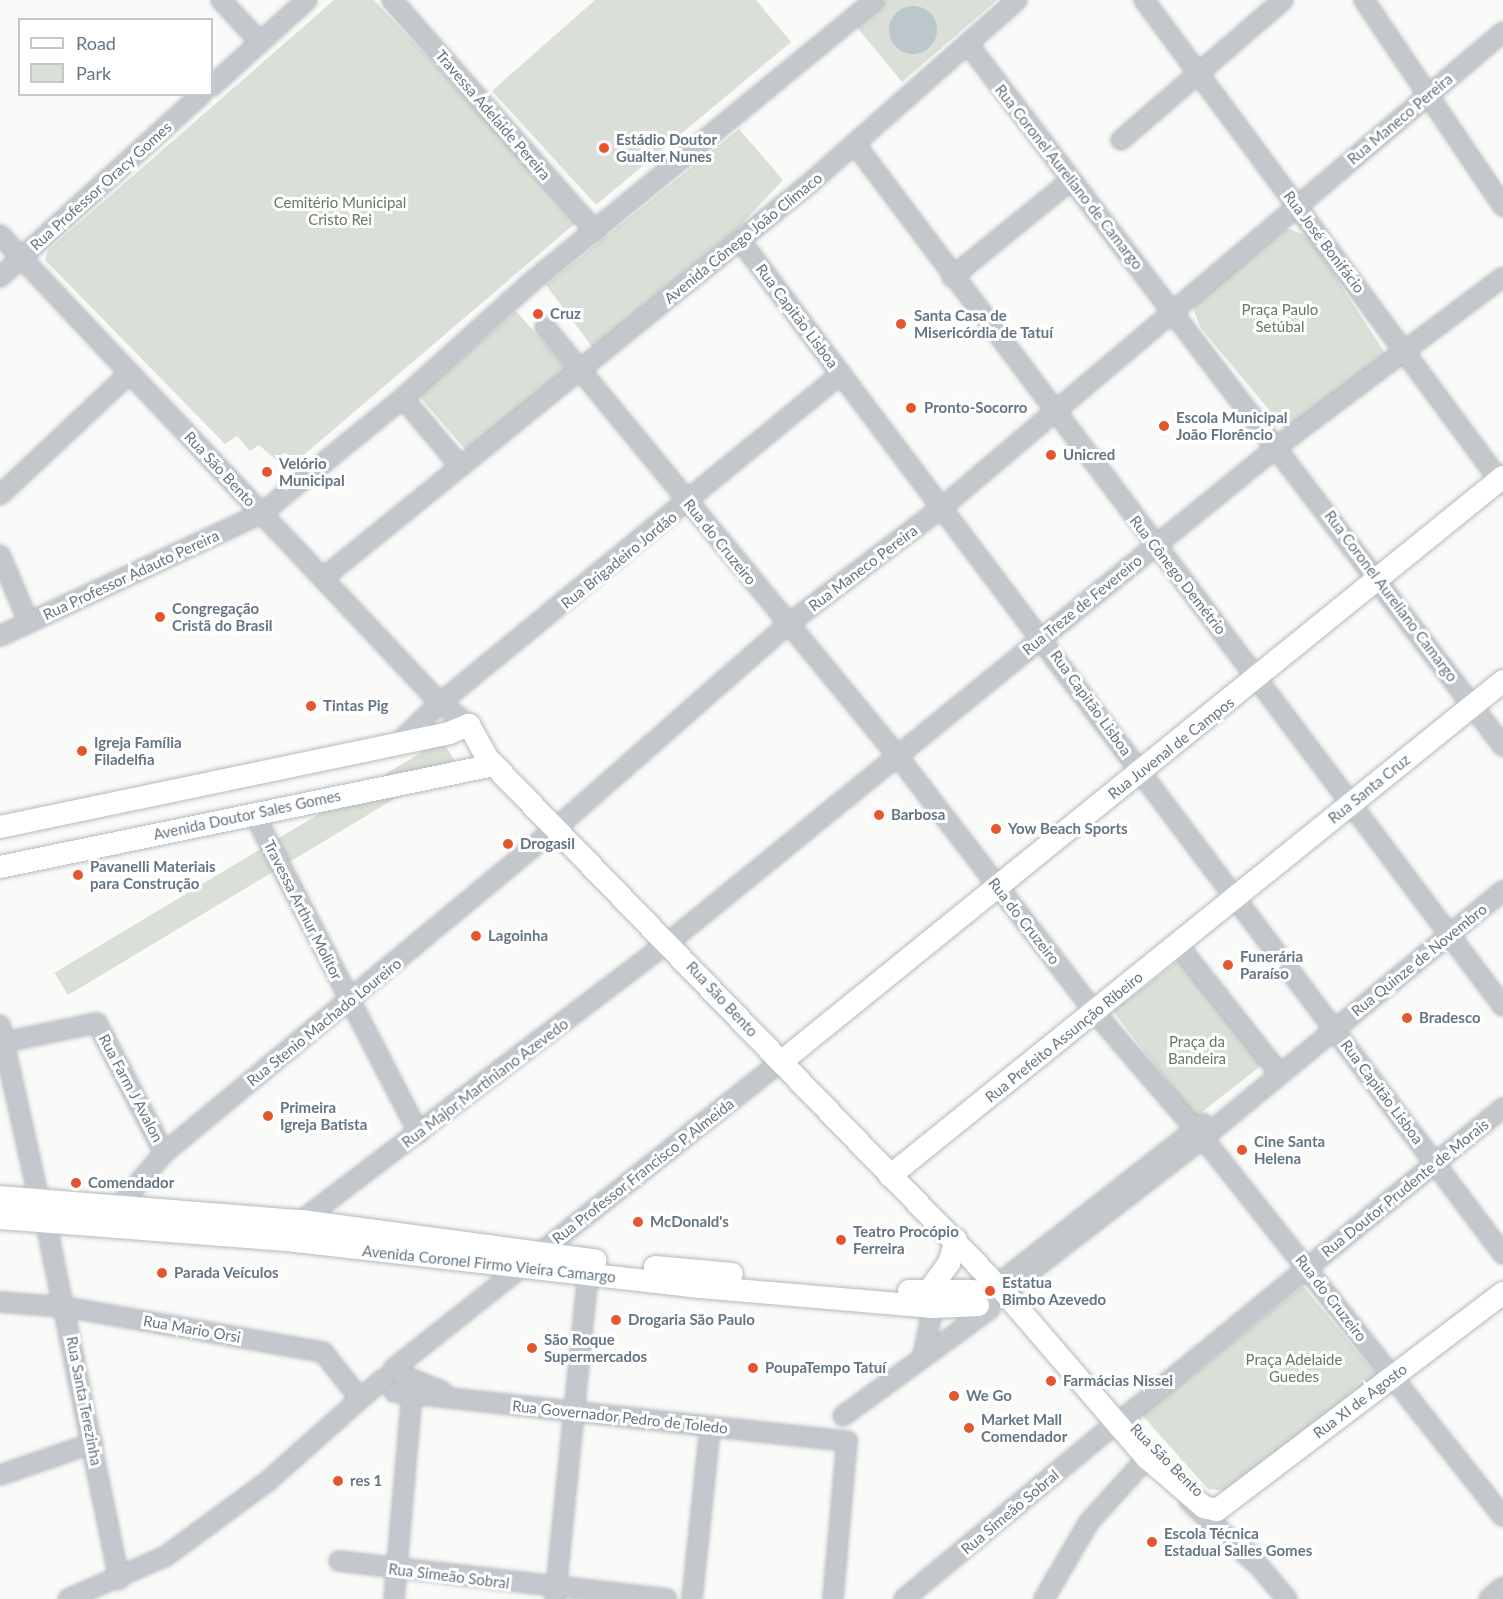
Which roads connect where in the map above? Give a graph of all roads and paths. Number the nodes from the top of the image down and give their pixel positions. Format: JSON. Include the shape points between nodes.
{"nodes":[{"id":1,"x":221,"y":0,"type":"edge"},
{"id":2,"x":308,"y":0,"type":"edge"},
{"id":3,"x":392,"y":0,"type":"edge"},
{"id":4,"x":875,"y":0,"type":"edge"},
{"id":5,"x":1017,"y":0,"type":"edge"},
{"id":6,"x":1144,"y":0,"type":"edge"},
{"id":7,"x":1283,"y":0,"type":"edge"},
{"id":8,"x":1364,"y":0,"type":"edge"},
{"id":9,"x":855,"y":6,"type":"edge"},
{"id":10,"x":1262,"y":7,"type":"edge"},
{"id":11,"x":1503,"y":32,"type":"edge"},
{"id":12,"x":260,"y":41,"type":"junction"},
{"id":13,"x":968,"y":44,"type":"junction"},
{"id":14,"x":1199,"y":75,"type":"junction"},
{"id":15,"x":213,"y":85,"type":"edge"},
{"id":16,"x":1429,"y":95,"type":"junction"},
{"id":17,"x":200,"y":96,"type":"edge"},
{"id":18,"x":1121,"y":140,"type":"dead end"},
{"id":19,"x":855,"y":144,"type":"junction"},
{"id":20,"x":1070,"y":181,"type":"junction"},
{"id":21,"x":1503,"y":206,"type":"edge"},
{"id":22,"x":1297,"y":207,"type":"junction"},
{"id":23,"x":595,"y":231,"type":"junction"},
{"id":24,"x":0,"y":234,"type":"edge"},
{"id":25,"x":740,"y":240,"type":"junction"},
{"id":26,"x":22,"y":258,"type":"junction"},
{"id":27,"x":0,"y":277,"type":"edge"},
{"id":28,"x":952,"y":277,"type":"junction"},
{"id":29,"x":1503,"y":277,"type":"edge"},
{"id":30,"x":1171,"y":309,"type":"junction"},
{"id":31,"x":544,"y":327,"type":"dead end"},
{"id":32,"x":1405,"y":351,"type":"junction"},
{"id":33,"x":579,"y":372,"type":"junction"},
{"id":34,"x":130,"y":373,"type":"junction"},
{"id":35,"x":841,"y":374,"type":"junction"},
{"id":36,"x":403,"y":398,"type":"junction"},
{"id":37,"x":1055,"y":411,"type":"junction"},
{"id":38,"x":1278,"y":446,"type":"junction"},
{"id":39,"x":460,"y":466,"type":"junction"},
{"id":40,"x":1502,"y":481,"type":"edge"},
{"id":41,"x":0,"y":495,"type":"edge"},
{"id":42,"x":689,"y":504,"type":"junction"},
{"id":43,"x":940,"y":509,"type":"junction"},
{"id":44,"x":262,"y":513,"type":"junction"},
{"id":45,"x":1154,"y":546,"type":"junction"},
{"id":46,"x":0,"y":555,"type":"edge"},
{"id":47,"x":323,"y":578,"type":"junction"},
{"id":48,"x":1381,"y":580,"type":"junction"},
{"id":49,"x":29,"y":623,"type":"junction"},
{"id":50,"x":787,"y":625,"type":"junction"},
{"id":51,"x":0,"y":636,"type":"edge"},
{"id":52,"x":1043,"y":638,"type":"junction"},
{"id":53,"x":1260,"y":678,"type":"junction"},
{"id":54,"x":1503,"y":681,"type":"edge"},
{"id":55,"x":440,"y":703,"type":"junction"},
{"id":56,"x":1473,"y":707,"type":"junction"},
{"id":57,"x":459,"y":729,"type":"junction"},
{"id":58,"x":397,"y":744,"type":"junction"},
{"id":59,"x":1503,"y":746,"type":"edge"},
{"id":60,"x":896,"y":754,"type":"junction"},
{"id":61,"x":491,"y":762,"type":"junction"},
{"id":62,"x":1141,"y":772,"type":"junction"},
{"id":63,"x":1351,"y":803,"type":"junction"},
{"id":64,"x":254,"y":814,"type":"junction"},
{"id":65,"x":0,"y":826,"type":"edge"},
{"id":66,"x":556,"y":828,"type":"junction"},
{"id":67,"x":0,"y":867,"type":"edge"},
{"id":68,"x":997,"y":886,"type":"junction"},
{"id":69,"x":1503,"y":891,"type":"edge"},
{"id":70,"x":1236,"y":897,"type":"junction"},
{"id":71,"x":1451,"y":934,"type":"junction"},
{"id":72,"x":669,"y":942,"type":"junction"},
{"id":73,"x":1178,"y":945,"type":"junction"},
{"id":74,"x":349,"y":1002,"type":"junction"},
{"id":75,"x":1503,"y":1006,"type":"edge"},
{"id":76,"x":1095,"y":1012,"type":"junction"},
{"id":77,"x":1335,"y":1029,"type":"junction"},
{"id":78,"x":1,"y":1036,"type":"edge"},
{"id":79,"x":781,"y":1062,"type":"junction"},
{"id":80,"x":1280,"y":1074,"type":"junction"},
{"id":81,"x":1503,"y":1108,"type":"edge"},
{"id":82,"x":1198,"y":1132,"type":"junction"},
{"id":83,"x":420,"y":1133,"type":"junction"},
{"id":84,"x":164,"y":1153,"type":"junction"},
{"id":85,"x":1437,"y":1164,"type":"junction"},
{"id":86,"x":890,"y":1176,"type":"junction"},
{"id":87,"x":0,"y":1197,"type":"edge"},
{"id":88,"x":39,"y":1199,"type":"junction"},
{"id":89,"x":112,"y":1217,"type":"junction"},
{"id":90,"x":0,"y":1218,"type":"edge"},
{"id":91,"x":46,"y":1222,"type":"junction"},
{"id":92,"x":298,"y":1231,"type":"junction"},
{"id":93,"x":956,"y":1240,"type":"junction"},
{"id":94,"x":1503,"y":1254,"type":"edge"},
{"id":95,"x":529,"y":1261,"type":"junction"},
{"id":96,"x":1307,"y":1268,"type":"junction"},
{"id":97,"x":588,"y":1275,"type":"junction"},
{"id":98,"x":1503,"y":1293,"type":"edge"},
{"id":99,"x":989,"y":1294,"type":"junction"},
{"id":100,"x":931,"y":1300,"type":"junction"},
{"id":101,"x":0,"y":1302,"type":"edge"},
{"id":102,"x":65,"y":1307,"type":"junction"},
{"id":103,"x":923,"y":1356,"type":"junction"},
{"id":104,"x":1393,"y":1376,"type":"junction"},
{"id":105,"x":397,"y":1382,"type":"junction"},
{"id":106,"x":360,"y":1399,"type":"junction"},
{"id":107,"x":574,"y":1412,"type":"junction"},
{"id":108,"x":843,"y":1416,"type":"dead end"},
{"id":109,"x":1120,"y":1421,"type":"junction"},
{"id":110,"x":710,"y":1428,"type":"junction"},
{"id":111,"x":93,"y":1443,"type":"junction"},
{"id":112,"x":1147,"y":1458,"type":"junction"},
{"id":113,"x":0,"y":1474,"type":"edge"},
{"id":114,"x":1217,"y":1510,"type":"junction"},
{"id":115,"x":1503,"y":1516,"type":"edge"},
{"id":116,"x":339,"y":1561,"type":"dead end"},
{"id":117,"x":1254,"y":1562,"type":"junction"},
{"id":118,"x":397,"y":1570,"type":"junction"},
{"id":119,"x":119,"y":1580,"type":"junction"},
{"id":120,"x":1503,"y":1587,"type":"edge"},
{"id":121,"x":555,"y":1594,"type":"edge"},
{"id":122,"x":68,"y":1599,"type":"edge"},
{"id":123,"x":394,"y":1599,"type":"edge"},
{"id":124,"x":667,"y":1599,"type":"edge"},
{"id":125,"x":692,"y":1599,"type":"edge"},
{"id":126,"x":833,"y":1599,"type":"edge"},
{"id":127,"x":904,"y":1599,"type":"edge"},
{"id":128,"x":1044,"y":1599,"type":"edge"},
{"id":129,"x":1287,"y":1599,"type":"edge"},
{"id":130,"x":1489,"y":1599,"type":"edge"}],
"edges":[{"from":1,"to":12,"type":"street"},
{"from":2,"to":12,"type":"street"},
{"from":3,"to":23,"type":"street","name":"Travessa Adelaide Pereira"},
{"from":4,"to":9,"type":"street"},
{"from":5,"to":13,"type":"street","name":"Avenida Cônego João Climaco"},
{"from":6,"to":14,"type":"street","name":"Rua José Bonifácio"},
{"from":7,"to":10,"type":"street"},
{"from":8,"to":16,"type":"street"},
{"from":9,"to":23,"type":"street"},
{"from":10,"to":14,"type":"street"},
{"from":11,"to":16,"type":"street","name":"Rua Maneco Pereira"},
{"from":12,"to":15,"type":"street"},
{"from":13,"to":19,"type":"street","name":"Avenida Cônego João Climaco"},
{"from":13,"to":20,"type":"street","name":"Rua Coronel Aureliano de Camargo"},
{"from":14,"to":18,"type":"street"},
{"from":14,"to":22,"type":"street","name":"Rua José Bonifácio"},
{"from":16,"to":21,"type":"street"},
{"from":16,"to":22,"type":"street","name":"Rua Maneco Pereira"},
{"from":17,"to":26,"type":"street","name":"Rua Professor Oracy Gomes"},
{"from":19,"to":25,"type":"street","name":"Avenida Cônego João Climaco"},
{"from":19,"to":28,"type":"street","name":"Rua Cônego Demétrio"},
{"from":20,"to":28,"type":"street"},
{"from":20,"to":30,"type":"street","name":"Rua Coronel Aureliano de Camargo"},
{"from":22,"to":30,"type":"street"},
{"from":22,"to":32,"type":"street","name":"Rua José Bonifácio"},
{"from":23,"to":36,"type":"street"},
{"from":24,"to":26,"type":"street","name":"Rua São Bento"},
{"from":25,"to":33,"type":"street","name":"Avenida Cônego João Climaco"},
{"from":25,"to":35,"type":"street","name":"Rua Capitão Lisboa"},
{"from":26,"to":27,"type":"street","name":"Rua Professor Oracy Gomes"},
{"from":26,"to":34,"type":"street","name":"Rua São Bento"},
{"from":28,"to":37,"type":"street","name":"Rua Cônego Demétrio"},
{"from":29,"to":32,"type":"street","name":"Rua Treze de Fevereiro"},
{"from":30,"to":37,"type":"street","name":"Rua Maneco Pereira"},
{"from":30,"to":38,"type":"street"},
{"from":31,"to":33,"type":"street","name":"Rua do Cruzeiro"},
{"from":32,"to":38,"type":"street","name":"Rua Treze de Fevereiro"},
{"from":32,"to":40,"type":"street","name":"Rua José Bonifácio"},
{"from":33,"to":39,"type":"street","name":"Avenida Cônego João Climaco"},
{"from":33,"to":42,"type":"street","name":"Rua do Cruzeiro"},
{"from":34,"to":41,"type":"street"},
{"from":34,"to":44,"type":"street","name":"Rua São Bento"},
{"from":35,"to":42,"type":"street","name":"Rua Brigadeiro Jordão"},
{"from":35,"to":43,"type":"street","name":"Rua Capitão Lisboa"},
{"from":36,"to":39,"type":"street"},
{"from":36,"to":44,"type":"street"},
{"from":37,"to":43,"type":"street","name":"Rua Maneco Pereira"},
{"from":37,"to":45,"type":"street","name":"Rua Cônego Demétrio"},
{"from":38,"to":45,"type":"street","name":"Rua Treze de Fevereiro"},
{"from":38,"to":48,"type":"street","name":"Rua Coronel Aureliano Camargo"},
{"from":39,"to":47,"type":"street","name":"Avenida Cônego João Climaco"},
{"from":40,"to":48,"type":"main road","name":"Rua Juvenal de Campos"},
{"from":42,"to":50,"type":"street","name":"Rua do Cruzeiro"},
{"from":42,"to":55,"type":"street","name":"Rua Brigadeiro Jordão"},
{"from":43,"to":50,"type":"street","name":"Rua Maneco Pereira"},
{"from":43,"to":52,"type":"street","name":"Rua Capitão Lisboa"},
{"from":44,"to":47,"type":"street","name":"Rua São Bento"},
{"from":44,"to":49,"type":"street","name":"Rua Professor Adauto Pereira"},
{"from":45,"to":52,"type":"street","name":"Rua Treze de Fevereiro"},
{"from":45,"to":53,"type":"street","name":"Rua Cônego Demétrio"},
{"from":46,"to":49,"type":"street"},
{"from":47,"to":55,"type":"street","name":"Rua São Bento"},
{"from":48,"to":53,"type":"main road","name":"Rua Juvenal de Campos"},
{"from":48,"to":56,"type":"street","name":"Rua Coronel Aureliano Camargo"},
{"from":49,"to":51,"type":"street","name":"Rua Professor Adauto Pereira"},
{"from":50,"to":60,"type":"street","name":"Rua do Cruzeiro"},
{"from":50,"to":66,"type":"street","name":"Rua Maneco Pereira"},
{"from":52,"to":60,"type":"street","name":"Rua Treze de Fevereiro"},
{"from":52,"to":62,"type":"street","name":"Rua Capitão Lisboa"},
{"from":53,"to":62,"type":"main road","name":"Rua Juvenal de Campos"},
{"from":53,"to":63,"type":"street","name":"Rua Cônego Demétrio"},
{"from":54,"to":56,"type":"main road","name":"Rua Santa Cruz"},
{"from":55,"to":57,"type":"street","name":"Rua São Bento"},
{"from":55,"to":58,"type":"street","name":"Rua Brigadeiro Jordão"},
{"from":56,"to":59,"type":"street","name":"Rua Coronel Aureliano Camargo"},
{"from":56,"to":63,"type":"main road","name":"Rua Santa Cruz"},
{"from":57,"to":58,"type":"main road"},
{"from":57,"to":61,"type":"main road","name":"Rua São Bento"},
{"from":58,"to":65,"type":"main road"},
{"from":60,"to":68,"type":"street","name":"Rua do Cruzeiro"},
{"from":60,"to":72,"type":"street","name":"Rua Treze de Fevereiro"},
{"from":61,"to":64,"type":"main road","name":"Avenida Doutor Sales Gomes"},
{"from":61,"to":66,"type":"main road","name":"Rua São Bento"},
{"from":62,"to":68,"type":"main road","name":"Rua Juvenal de Campos"},
{"from":62,"to":70,"type":"street","name":"Rua Capitão Lisboa"},
{"from":63,"to":70,"type":"main road","name":"Rua Santa Cruz"},
{"from":63,"to":71,"type":"street","name":"Rua Cônego Demétrio"},
{"from":64,"to":67,"type":"main road","name":"Avenida Doutor Sales Gomes"},
{"from":64,"to":74,"type":"street","name":"Travessa Arthur Molitor"},
{"from":66,"to":72,"type":"main road","name":"Rua São Bento"},
{"from":66,"to":74,"type":"street","name":"Rua Stenio Machado Loureiro"},
{"from":68,"to":76,"type":"street","name":"Rua do Cruzeiro"},
{"from":68,"to":79,"type":"main road","name":"Rua Juvenal de Campos"},
{"from":69,"to":71,"type":"street","name":"Rua Quinze de Novembro"},
{"from":70,"to":73,"type":"main road","name":"Rua Prefeito Assunção Ribeiro"},
{"from":70,"to":77,"type":"street","name":"Rua Capitão Lisboa"},
{"from":71,"to":75,"type":"street","name":"Rua Cônego Demétrio"},
{"from":71,"to":77,"type":"street","name":"Rua Quinze de Novembro"},
{"from":72,"to":79,"type":"main road","name":"Rua São Bento"},
{"from":72,"to":83,"type":"street","name":"Rua Major Martiniano Azevedo"},
{"from":73,"to":76,"type":"main road","name":"Rua Prefeito Assunção Ribeiro"},
{"from":73,"to":80,"type":"street"},
{"from":74,"to":83,"type":"street","name":"Travessa Arthur Molitor"},
{"from":74,"to":84,"type":"street","name":"Rua Stenio Machado Loureiro"},
{"from":76,"to":82,"type":"street","name":"Rua do Cruzeiro"},
{"from":76,"to":86,"type":"main road","name":"Rua Prefeito Assunção Ribeiro"},
{"from":77,"to":80,"type":"street","name":"Rua Quinze de Novembro"},
{"from":77,"to":85,"type":"street","name":"Rua Capitão Lisboa"},
{"from":78,"to":84,"type":"street","name":"Rua Farm J Avalon","via":[[97,1023]]},
{"from":78,"to":88,"type":"street"},
{"from":79,"to":86,"type":"main road","name":"Rua São Bento"},
{"from":79,"to":95,"type":"street","name":"Rua Professor Francisco P Almeida"},
{"from":80,"to":82,"type":"street","name":"Rua Quinze de Novembro"},
{"from":81,"to":85,"type":"street","name":"Rua Doutor Prudente de Morais"},
{"from":82,"to":96,"type":"street","name":"Rua do Cruzeiro"},
{"from":82,"to":99,"type":"street","name":"Rua Quinze de Novembro"},
{"from":83,"to":92,"type":"street","name":"Rua Major Martiniano Azevedo"},
{"from":84,"to":89,"type":"street","name":"Rua Stenio Machado Loureiro"},
{"from":85,"to":94,"type":"street","name":"Rua Capitão Lisboa"},
{"from":85,"to":96,"type":"street","name":"Rua Doutor Prudente de Morais"},
{"from":86,"to":93,"type":"main road","name":"Rua São Bento"},
{"from":87,"to":88,"type":"main road","name":"Avenida Coronel Firmo Vieira Camargo"},
{"from":88,"to":89,"type":"main road","name":"Avenida Coronel Firmo Vieira Camargo"},
{"from":89,"to":91,"type":"main road","name":"Avenida Coronel Firmo Vieira Camargo"},
{"from":89,"to":92,"type":"main road","name":"Avenida Coronel Firmo Vieira Camargo"},
{"from":90,"to":91,"type":"main road","name":"Avenida Coronel Firmo Vieira Camargo"},
{"from":91,"to":102,"type":"street","name":"Rua Santa Terezinha"},
{"from":92,"to":95,"type":"main road","name":"Avenida Coronel Firmo Vieira Camargo"},
{"from":93,"to":99,"type":"main road","name":"Rua São Bento"},
{"from":93,"to":100,"type":"main road"},
{"from":95,"to":97,"type":"main road","name":"Avenida Coronel Firmo Vieira Camargo"},
{"from":95,"to":100,"type":"main road","name":"Avenida Coronel Firmo Vieira Camargo"},
{"from":95,"to":105,"type":"street","name":"Rua Professor Francisco P Almeida"},
{"from":96,"to":104,"type":"street","name":"Rua do Cruzeiro"},
{"from":96,"to":109,"type":"street"},
{"from":97,"to":100,"type":"main road","name":"Avenida Coronel Firmo Vieira Camargo"},
{"from":97,"to":107,"type":"street"},
{"from":98,"to":104,"type":"main road","name":"Rua XI de Agosto"},
{"from":99,"to":100,"type":"main road","name":"Avenida Coronel Firmo Vieira Camargo"},
{"from":99,"to":103,"type":"street","name":"Rua Quinze de Novembro"},
{"from":99,"to":109,"type":"main road","name":"Rua São Bento","via":[[1033,1325]]},
{"from":100,"to":103,"type":"street"},
{"from":101,"to":102,"type":"street","name":"Rua Mario Orsi"},
{"from":102,"to":106,"type":"street","name":"Rua Mario Orsi","via":[[323,1352]]},
{"from":102,"to":111,"type":"street","name":"Rua Santa Terezinha"},
{"from":103,"to":108,"type":"street","name":"Rua Quinze de Novembro"},
{"from":104,"to":114,"type":"main road","name":"Rua XI de Agosto"},
{"from":104,"to":115,"type":"street","name":"Rua do Cruzeiro"},
{"from":105,"to":106,"type":"street","name":"Rua Professor Francisco P Almeida"},
{"from":105,"to":107,"type":"street","name":"Rua Governador Pedro de Toledo","via":[[462,1400]]},
{"from":105,"to":118,"type":"street"},
{"from":106,"to":119,"type":"street","name":"Rua Professor Francisco P Almeida","via":[[268,1481],[166,1556]]},
{"from":107,"to":110,"type":"street","name":"Rua Governador Pedro de Toledo"},
{"from":107,"to":121,"type":"street"},
{"from":109,"to":112,"type":"main road","name":"Rua São Bento"},
{"from":109,"to":114,"type":"main road","name":"Rua São Bento"},
{"from":109,"to":127,"type":"street","name":"Rua Simeão Sobral"},
{"from":110,"to":125,"type":"street"},
{"from":110,"to":126,"type":"street","name":"Rua Governador Pedro de Toledo","via":[[847,1441]]},
{"from":111,"to":113,"type":"street"},
{"from":111,"to":119,"type":"street","name":"Rua Santa Terezinha"},
{"from":112,"to":114,"type":"main road","via":[[1203,1507]]},
{"from":112,"to":117,"type":"street","name":"Rua São Bento"},
{"from":112,"to":128,"type":"street","via":[[1089,1522]]},
{"from":114,"to":117,"type":"street","name":"Rua São Bento"},
{"from":116,"to":118,"type":"street","name":"Rua Simeão Sobral"},
{"from":117,"to":129,"type":"street","name":"Rua São Bento"},
{"from":118,"to":121,"type":"street","name":"Rua Simeão Sobral"},
{"from":118,"to":123,"type":"street"},
{"from":119,"to":122,"type":"street","name":"Rua Professor Francisco P Almeida"},
{"from":120,"to":130,"type":"street"},
{"from":121,"to":124,"type":"street","name":"Rua Simeão Sobral"}]}
